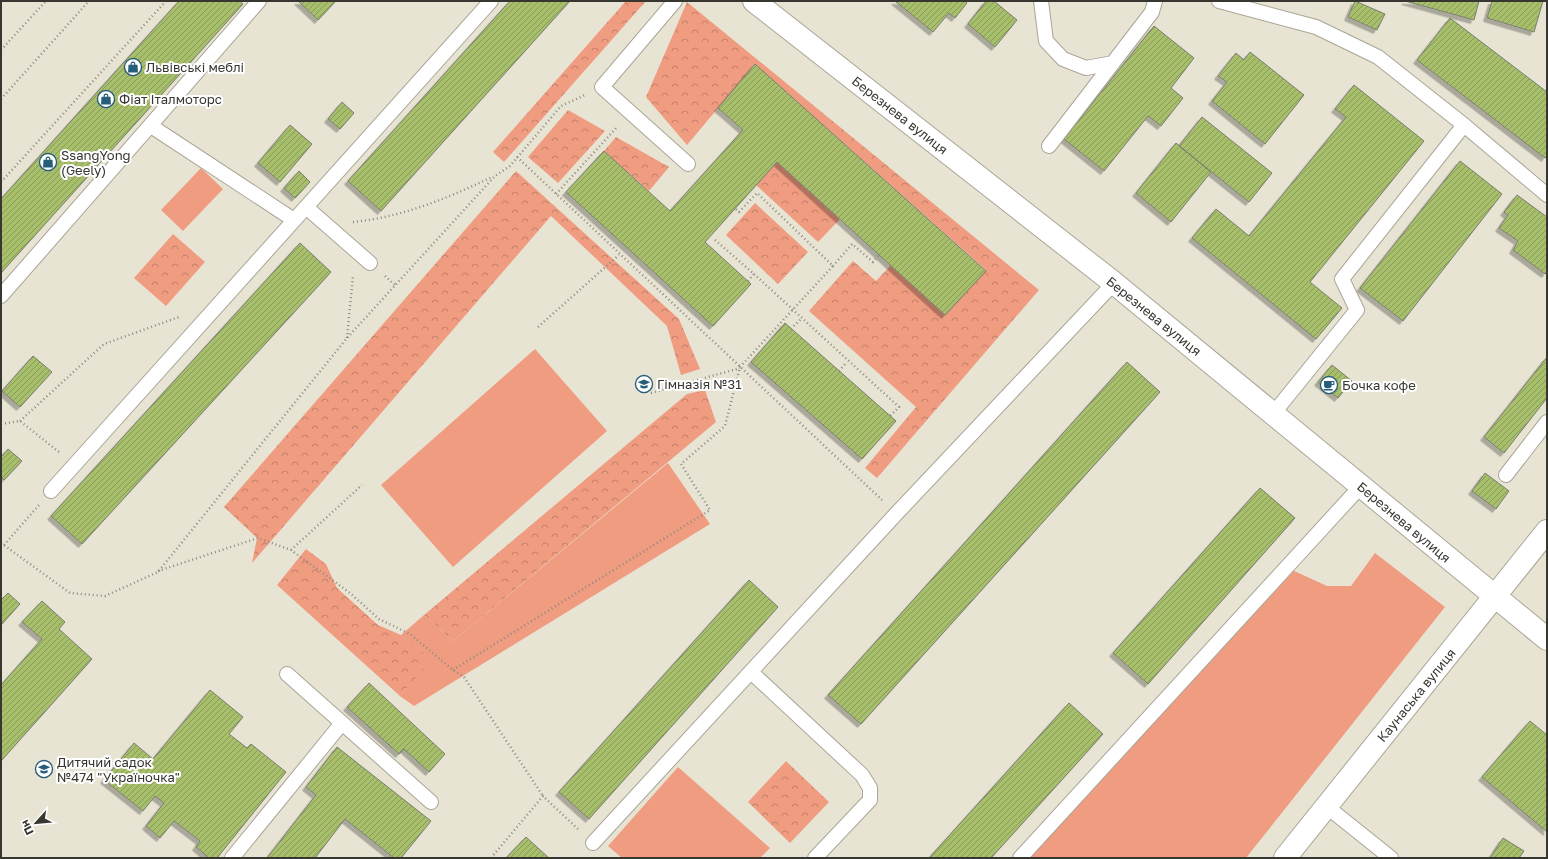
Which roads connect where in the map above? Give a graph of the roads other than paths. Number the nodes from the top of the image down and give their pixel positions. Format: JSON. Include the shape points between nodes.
{"nodes":[{"id":1,"x":259,"y":1,"type":"edge"},
{"id":2,"x":491,"y":1,"type":"edge"},
{"id":3,"x":675,"y":1,"type":"edge"},
{"id":4,"x":754,"y":1,"type":"edge"},
{"id":5,"x":1041,"y":1,"type":"edge"},
{"id":6,"x":1155,"y":1,"type":"edge"},
{"id":7,"x":1219,"y":1,"type":"edge"},
{"id":8,"x":1113,"y":63,"type":"junction"},
{"id":9,"x":1464,"y":125,"type":"junction"},
{"id":10,"x":151,"y":126,"type":"junction"},
{"id":11,"x":1048,"y":146,"type":"dead end"},
{"id":12,"x":688,"y":164,"type":"dead end"},
{"id":13,"x":1547,"y":195,"type":"edge"},
{"id":14,"x":306,"y":207,"type":"junction"},
{"id":15,"x":294,"y":220,"type":"junction"},
{"id":16,"x":370,"y":263,"type":"dead end"},
{"id":17,"x":1114,"y":283,"type":"junction"},
{"id":18,"x":1,"y":296,"type":"edge"},
{"id":19,"x":1273,"y":414,"type":"junction"},
{"id":20,"x":1547,"y":422,"type":"edge"},
{"id":21,"x":1506,"y":475,"type":"dead end"},
{"id":22,"x":1361,"y":486,"type":"junction"},
{"id":23,"x":51,"y":491,"type":"road end"},
{"id":24,"x":1547,"y":531,"type":"edge"},
{"id":25,"x":1495,"y":597,"type":"junction"},
{"id":26,"x":1547,"y":639,"type":"edge"},
{"id":27,"x":751,"y":672,"type":"junction"},
{"id":28,"x":287,"y":674,"type":"dead end"},
{"id":29,"x":342,"y":723,"type":"junction"},
{"id":30,"x":431,"y":802,"type":"dead end"},
{"id":31,"x":1326,"y":806,"type":"junction"},
{"id":32,"x":593,"y":843,"type":"road end"},
{"id":33,"x":232,"y":858,"type":"edge"},
{"id":34,"x":815,"y":858,"type":"edge"},
{"id":35,"x":1020,"y":858,"type":"edge"},
{"id":36,"x":1285,"y":858,"type":"edge"},
{"id":37,"x":1391,"y":858,"type":"edge"}],
"edges":[{"from":1,"to":10,"type":"lane"},
{"from":2,"to":14,"type":"lane"},
{"from":3,"to":12,"type":"lane","via":[[602,87]]},
{"from":4,"to":17,"type":"street","name":"Березнева вулиця"},
{"from":5,"to":8,"type":"lane","via":[[1046,41],[1063,59],[1086,68]]},
{"from":6,"to":8,"type":"lane","via":[[1152,12]]},
{"from":7,"to":9,"type":"lane","via":[[1316,27],[1378,57]]},
{"from":8,"to":11,"type":"lane"},
{"from":9,"to":13,"type":"lane"},
{"from":9,"to":19,"type":"lane","via":[[1342,279],[1357,310]]},
{"from":10,"to":15,"type":"lane"},
{"from":10,"to":18,"type":"lane"},
{"from":14,"to":15,"type":"lane"},
{"from":14,"to":16,"type":"lane"},
{"from":15,"to":23,"type":"lane"},
{"from":17,"to":19,"type":"street","name":"Березнева вулиця"},
{"from":17,"to":27,"type":"lane"},
{"from":19,"to":22,"type":"street","name":"Березнева вулиця"},
{"from":20,"to":21,"type":"lane"},
{"from":22,"to":25,"type":"street","name":"Березнева вулиця"},
{"from":22,"to":35,"type":"lane"},
{"from":24,"to":25,"type":"street","name":"Каунаська вулиця"},
{"from":25,"to":26,"type":"street","name":"Березнева вулиця"},
{"from":25,"to":31,"type":"street","name":"Каунаська вулиця"},
{"from":27,"to":32,"type":"lane"},
{"from":27,"to":34,"type":"lane","via":[[862,775],[870,788],[870,800]]},
{"from":28,"to":29,"type":"lane"},
{"from":29,"to":30,"type":"lane"},
{"from":29,"to":33,"type":"lane"},
{"from":31,"to":36,"type":"street","name":"Каунаська вулиця"},
{"from":31,"to":37,"type":"lane"}]}
